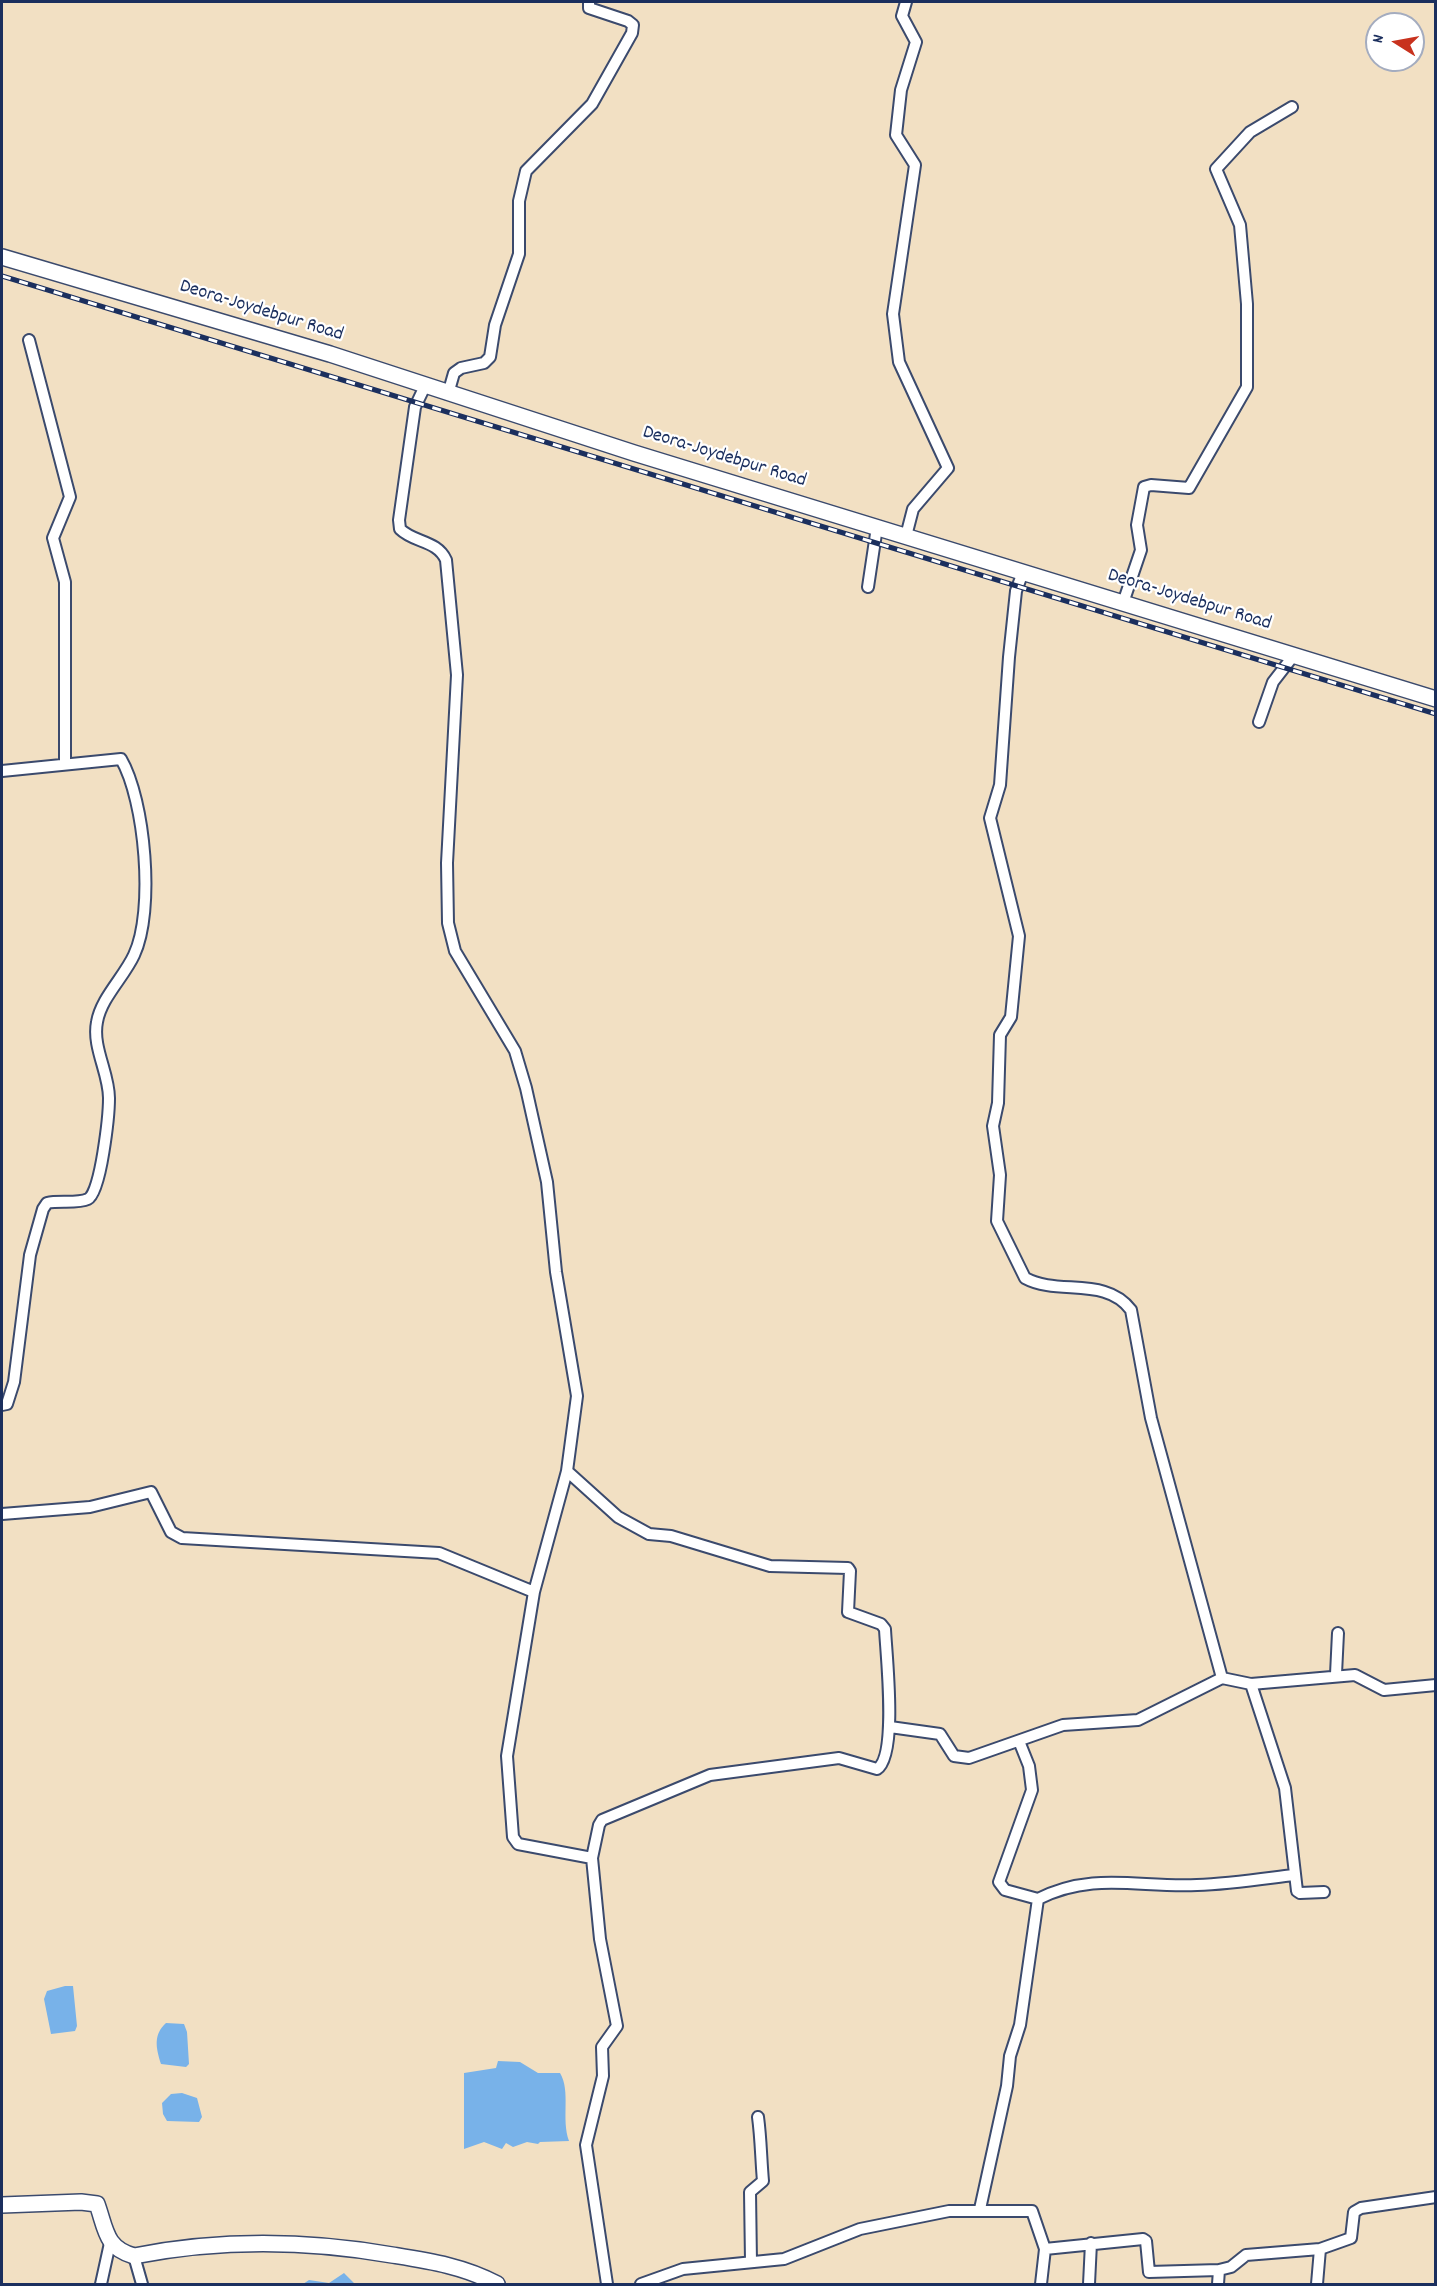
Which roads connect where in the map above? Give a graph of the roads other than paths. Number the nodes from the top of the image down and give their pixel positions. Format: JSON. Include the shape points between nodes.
{"nodes":[{"id":1,"x":589,"y":2,"type":"edge"},
{"id":2,"x":906,"y":2,"type":"edge"},
{"id":3,"x":1292,"y":107,"type":"dead end"},
{"id":4,"x":2,"y":257,"type":"edge"},
{"id":5,"x":29,"y":340,"type":"dead end"},
{"id":6,"x":425,"y":386,"type":"junction"},
{"id":7,"x":448,"y":394,"type":"junction"},
{"id":8,"x":877,"y":527,"type":"junction"},
{"id":9,"x":906,"y":536,"type":"junction"},
{"id":10,"x":1023,"y":572,"type":"junction"},
{"id":11,"x":868,"y":587,"type":"dead end"},
{"id":12,"x":1123,"y":603,"type":"junction"},
{"id":13,"x":1294,"y":655,"type":"junction"},
{"id":14,"x":1436,"y":699,"type":"edge"},
{"id":15,"x":1259,"y":722,"type":"dead end"},
{"id":16,"x":65,"y":764,"type":"junction"},
{"id":17,"x":2,"y":771,"type":"edge"},
{"id":18,"x":2,"y":1405,"type":"edge"},
{"id":19,"x":567,"y":1470,"type":"junction"},
{"id":20,"x":2,"y":1514,"type":"edge"},
{"id":21,"x":534,"y":1592,"type":"junction"},
{"id":22,"x":1338,"y":1633,"type":"dead end"},
{"id":23,"x":1336,"y":1674,"type":"junction"},
{"id":24,"x":1222,"y":1678,"type":"junction"},
{"id":25,"x":1251,"y":1684,"type":"junction"},
{"id":26,"x":1436,"y":1685,"type":"edge"},
{"id":27,"x":890,"y":1726,"type":"junction"},
{"id":28,"x":1019,"y":1742,"type":"junction"},
{"id":29,"x":592,"y":1858,"type":"junction"},
{"id":30,"x":1293,"y":1875,"type":"junction"},
{"id":31,"x":1323,"y":1892,"type":"dead end"},
{"id":32,"x":1038,"y":1899,"type":"junction"},
{"id":33,"x":758,"y":2117,"type":"dead end"},
{"id":34,"x":1436,"y":2196,"type":"edge"},
{"id":35,"x":2,"y":2205,"type":"edge"},
{"id":36,"x":980,"y":2209,"type":"junction"},
{"id":37,"x":110,"y":2243,"type":"junction"},
{"id":38,"x":1091,"y":2243,"type":"junction"},
{"id":39,"x":1045,"y":2249,"type":"junction"},
{"id":40,"x":1320,"y":2249,"type":"junction"},
{"id":41,"x":134,"y":2256,"type":"junction"},
{"id":42,"x":751,"y":2262,"type":"junction"},
{"id":43,"x":1219,"y":2270,"type":"junction"},
{"id":44,"x":101,"y":2284,"type":"edge"},
{"id":45,"x":142,"y":2284,"type":"edge"},
{"id":46,"x":497,"y":2284,"type":"edge"},
{"id":47,"x":607,"y":2284,"type":"edge"},
{"id":48,"x":641,"y":2284,"type":"edge"},
{"id":49,"x":1041,"y":2284,"type":"edge"},
{"id":50,"x":1089,"y":2284,"type":"edge"},
{"id":51,"x":1218,"y":2284,"type":"edge"},
{"id":52,"x":1317,"y":2284,"type":"edge"}],
"edges":[{"from":1,"to":7,"type":"street","via":[[589,8],[628,21],[633,26],[632,33],[592,104],[526,171],[519,201],[519,254],[495,325],[490,357],[484,363],[454,373]]},
{"from":2,"to":9,"type":"street","via":[[902,16],[916,42],[901,90],[896,135],[915,165],[893,314],[898,362],[948,468],[913,509]]},
{"from":3,"to":12,"type":"street","via":[[1250,132],[1216,169],[1240,225],[1247,391],[1189,488],[1144,487],[1137,525],[1141,550]]},
{"from":4,"to":6,"type":"street","name":"Deora-Joydebpur Road"},
{"from":5,"to":16,"type":"street","via":[[70,497],[53,538],[65,582]]},
{"from":6,"to":7,"type":"street","name":"Deora-Joydebpur Road"},
{"from":6,"to":19,"type":"street","via":[[415,407],[399,520],[405,534],[436,547],[446,560],[457,675],[447,863],[448,923],[455,951],[515,1051],[547,1182],[556,1272],[577,1396]]},
{"from":7,"to":8,"type":"street","name":"Deora-Joydebpur Road"},
{"from":8,"to":9,"type":"street","name":"Deora-Joydebpur Road"},
{"from":8,"to":11,"type":"street"},
{"from":9,"to":10,"type":"street","name":"Deora-Joydebpur Road"},
{"from":10,"to":12,"type":"street","name":"Deora-Joydebpur Road"},
{"from":10,"to":24,"type":"street","via":[[1016,591],[1000,785],[990,818],[1019,936],[1011,1017],[1000,1035],[998,1103],[993,1126],[1000,1175],[997,1221],[1025,1278],[1105,1292],[1124,1300],[1131,1310],[1151,1418]]},
{"from":12,"to":13,"type":"street","name":"Deora-Joydebpur Road"},
{"from":13,"to":14,"type":"street","name":"Deora-Joydebpur Road"},
{"from":13,"to":15,"type":"street","via":[[1273,682]]},
{"from":16,"to":17,"type":"street"},
{"from":16,"to":18,"type":"street","via":[[121,759],[128,772],[145,855],[147,901],[135,954],[99,1010],[96,1024],[109,1096],[102,1164],[93,1194],[86,1200],[47,1203],[43,1209],[30,1255],[14,1382],[7,1404]]},
{"from":19,"to":21,"type":"street"},
{"from":19,"to":27,"type":"street","via":[[618,1517],[649,1534],[671,1536],[770,1566],[848,1568],[848,1612],[885,1629]]},
{"from":20,"to":21,"type":"street","via":[[90,1507],[151,1492],[171,1532],[182,1538],[439,1553]]},
{"from":21,"to":29,"type":"street","via":[[507,1756],[513,1837],[518,1844]]},
{"from":22,"to":23,"type":"street"},
{"from":23,"to":25,"type":"street"},
{"from":23,"to":26,"type":"street","via":[[1360,1676],[1384,1690]]},
{"from":24,"to":25,"type":"street"},
{"from":24,"to":28,"type":"street","via":[[1138,1720],[1063,1725]]},
{"from":25,"to":30,"type":"street","via":[[1285,1788]]},
{"from":27,"to":28,"type":"street","via":[[942,1734],[954,1756],[962,1758]]},
{"from":27,"to":29,"type":"street","via":[[884,1761],[877,1769],[839,1758],[710,1775],[602,1820]]},
{"from":28,"to":32,"type":"street","via":[[1029,1766],[1032,1790],[999,1882],[1005,1890]]},
{"from":29,"to":47,"type":"street","via":[[600,1939],[617,2026],[602,2048],[603,2076],[586,2145]]},
{"from":30,"to":31,"type":"street","via":[[1300,1893]]},
{"from":30,"to":32,"type":"street","via":[[1196,1886],[1102,1882],[1061,1887]]},
{"from":32,"to":36,"type":"street","via":[[1020,2025],[1010,2056]]},
{"from":33,"to":42,"type":"street","via":[[763,2181],[750,2192]]},
{"from":34,"to":40,"type":"street","via":[[1357,2210],[1351,2238]]},
{"from":35,"to":37,"type":"street","via":[[97,2204]]},
{"from":36,"to":39,"type":"street","via":[[1032,2211]]},
{"from":36,"to":42,"type":"street","via":[[949,2211],[860,2229],[784,2259]]},
{"from":37,"to":41,"type":"street","via":[[120,2252]]},
{"from":37,"to":44,"type":"street"},
{"from":38,"to":39,"type":"street"},
{"from":38,"to":43,"type":"street","via":[[1145,2239],[1149,2272]]},
{"from":38,"to":50,"type":"street"},
{"from":39,"to":49,"type":"street"},
{"from":40,"to":43,"type":"street","via":[[1246,2255],[1231,2267]]},
{"from":40,"to":52,"type":"street"},
{"from":41,"to":45,"type":"street"},
{"from":41,"to":46,"type":"street","via":[[221,2243],[344,2247],[436,2262]]},
{"from":42,"to":48,"type":"street","via":[[684,2269]]},
{"from":43,"to":51,"type":"street"}]}
